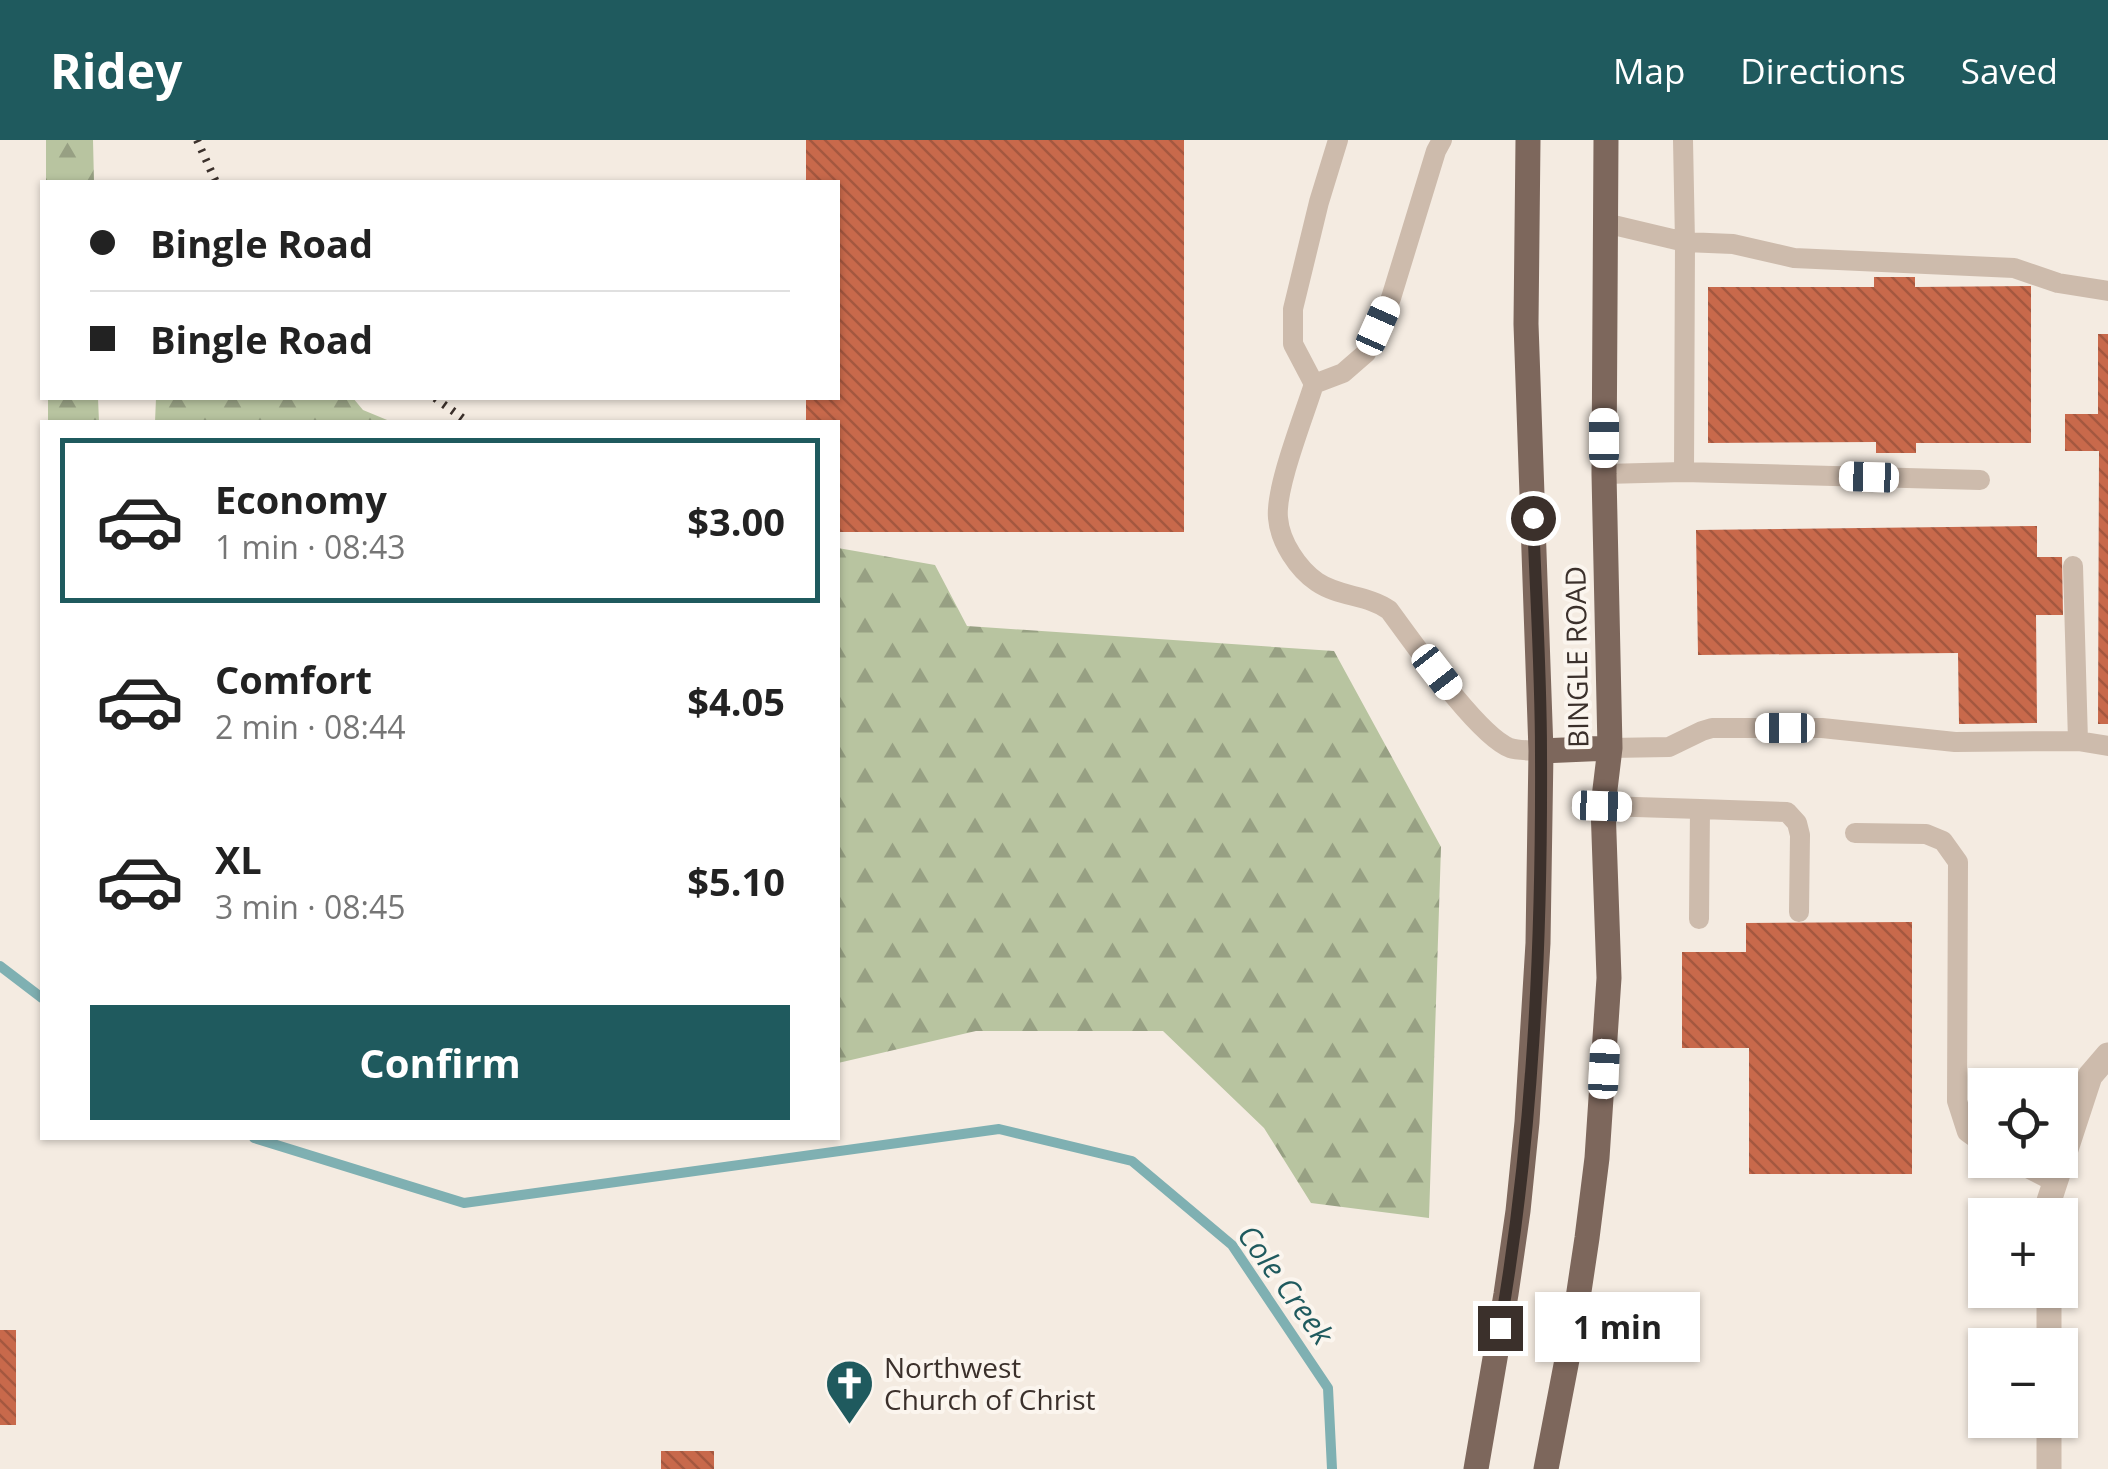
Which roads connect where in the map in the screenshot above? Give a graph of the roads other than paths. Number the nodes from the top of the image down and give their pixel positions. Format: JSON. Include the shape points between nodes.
{"nodes":[{"id":1,"x":1338,"y":140,"type":"edge"},
{"id":2,"x":1442,"y":140,"type":"edge"},
{"id":3,"x":1528,"y":140,"type":"edge"},
{"id":4,"x":1606,"y":140,"type":"edge"},
{"id":5,"x":1683,"y":140,"type":"edge"},
{"id":6,"x":1606,"y":223,"type":"junction"},
{"id":7,"x":1686,"y":242,"type":"junction"},
{"id":8,"x":2108,"y":291,"type":"edge"},
{"id":9,"x":1314,"y":384,"type":"junction"},
{"id":10,"x":1684,"y":472,"type":"junction"},
{"id":11,"x":1604,"y":474,"type":"junction"},
{"id":12,"x":1980,"y":480,"type":"dead end"},
{"id":13,"x":2072,"y":566,"type":"dead end"},
{"id":14,"x":2078,"y":741,"type":"junction"},
{"id":15,"x":2108,"y":746,"type":"edge"},
{"id":16,"x":1610,"y":748,"type":"junction"},
{"id":17,"x":1541,"y":751,"type":"junction"},
{"id":18,"x":1602,"y":806,"type":"junction"},
{"id":19,"x":1700,"y":809,"type":"junction"},
{"id":20,"x":1855,"y":833,"type":"dead end"},
{"id":21,"x":1799,"y":912,"type":"dead end"},
{"id":22,"x":1699,"y":919,"type":"dead end"},
{"id":23,"x":2108,"y":1055,"type":"edge"},
{"id":24,"x":1968,"y":1133,"type":"edge"},
{"id":25,"x":2047,"y":1178,"type":"edge"},
{"id":26,"x":2055,"y":1182,"type":"junction"},
{"id":27,"x":2050,"y":1198,"type":"edge"},
{"id":28,"x":2049,"y":1438,"type":"edge"},
{"id":29,"x":1482,"y":1468,"type":"edge"},
{"id":30,"x":1546,"y":1469,"type":"edge"},
{"id":31,"x":2049,"y":1469,"type":"edge"}],
"edges":[{"from":1,"to":9,"type":"lane","via":[[1294,309],[1294,344]]},
{"from":2,"to":9,"type":"lane","via":[[1391,298],[1366,353],[1343,373]]},
{"from":3,"to":17,"type":"main road","name":"BINGLE ROAD","via":[[1526,324]]},
{"from":4,"to":6,"type":"main road","name":"BINGLE ROAD"},
{"from":5,"to":7,"type":"lane"},
{"from":6,"to":7,"type":"lane"},
{"from":6,"to":11,"type":"main road","name":"BINGLE ROAD"},
{"from":7,"to":8,"type":"lane","via":[[1794,258],[2014,268]]},
{"from":7,"to":10,"type":"lane"},
{"from":9,"to":17,"type":"lane","via":[[1280,491],[1282,538],[1298,565],[1327,588],[1389,610],[1495,740],[1515,750]]},
{"from":10,"to":11,"type":"lane"},
{"from":10,"to":12,"type":"lane"},
{"from":11,"to":16,"type":"main road","name":"BINGLE ROAD"},
{"from":13,"to":14,"type":"lane"},
{"from":14,"to":15,"type":"lane"},
{"from":14,"to":16,"type":"lane","via":[[1954,742],[1842,730],[1712,728],[1669,747]]},
{"from":16,"to":17,"type":"main road"},
{"from":16,"to":18,"type":"main road","name":"BINGLE ROAD"},
{"from":17,"to":29,"type":"main road","name":"BINGLE ROAD","via":[[1527,1122]]},
{"from":18,"to":19,"type":"lane"},
{"from":18,"to":30,"type":"main road","name":"BINGLE ROAD","via":[[1610,978],[1596,1158]]},
{"from":19,"to":21,"type":"lane","via":[[1787,812],[1797,822]]},
{"from":19,"to":22,"type":"lane"},
{"from":20,"to":24,"type":"lane","via":[[1926,834],[1943,841],[1958,862],[1956,1101]]},
{"from":23,"to":26,"type":"street","via":[[2090,1076]]},
{"from":25,"to":26,"type":"lane"},
{"from":26,"to":27,"type":"street"},
{"from":28,"to":31,"type":"street"}]}
